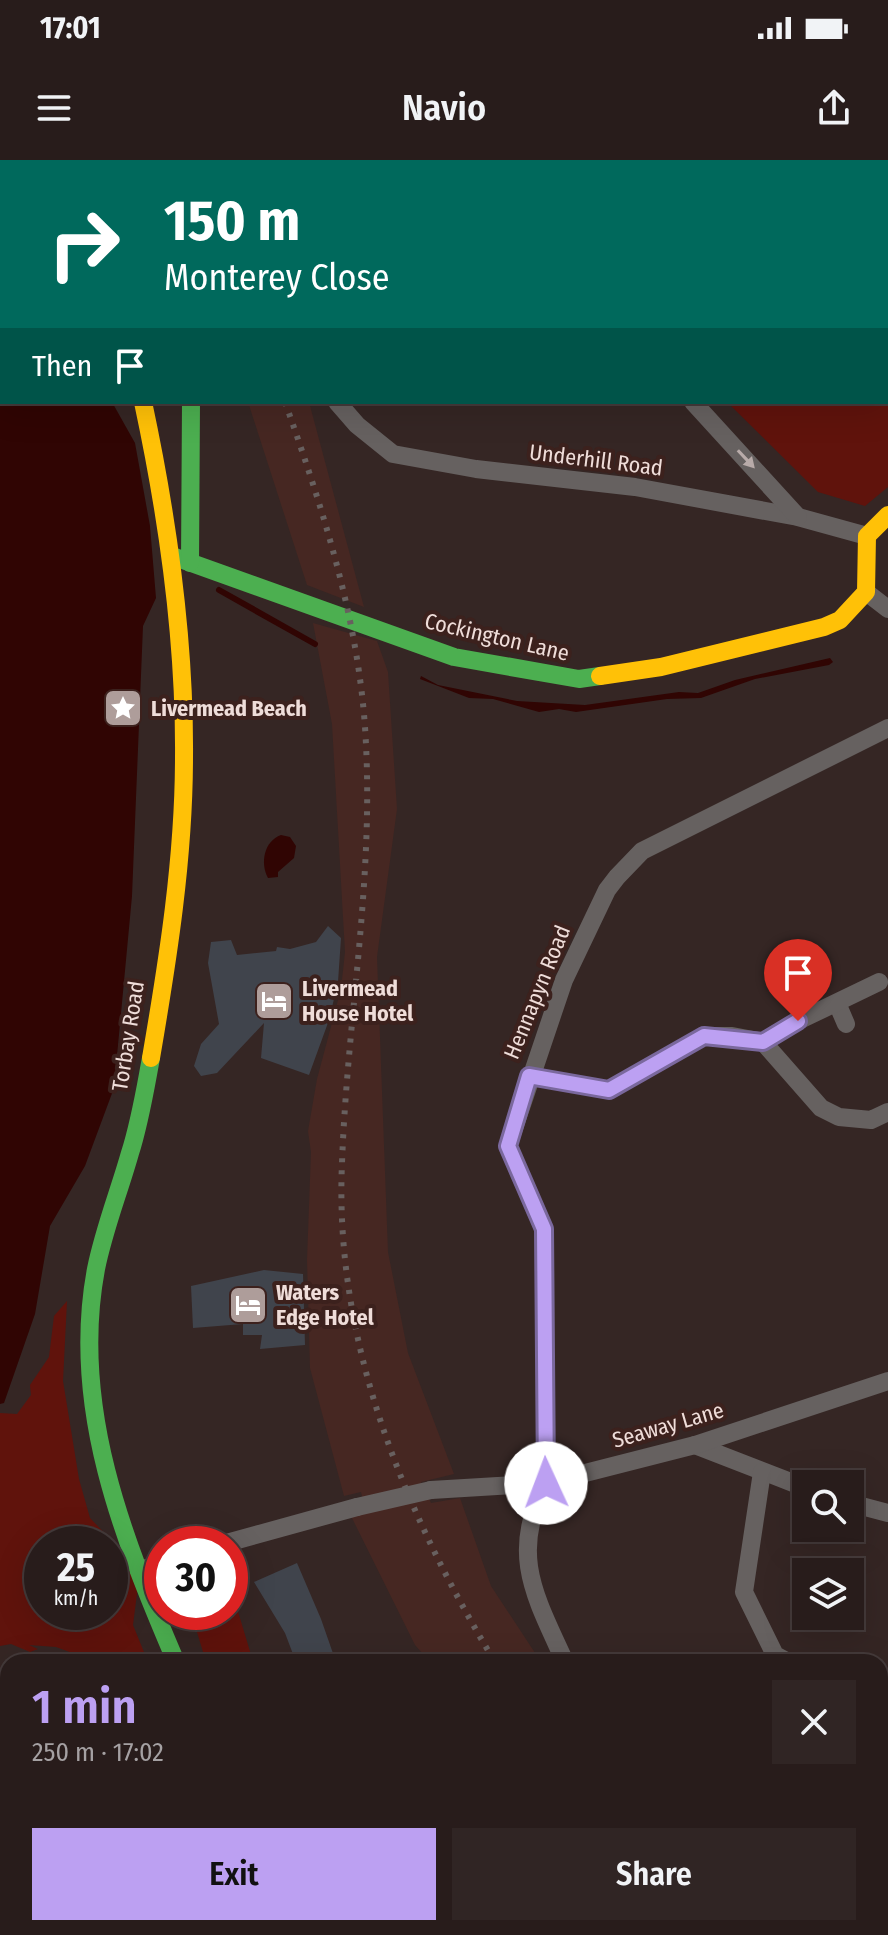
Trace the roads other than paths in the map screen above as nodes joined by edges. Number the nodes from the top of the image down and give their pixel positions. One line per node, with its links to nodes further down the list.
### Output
1 (143, 404): 8 (main road, Torbay Road)
2 (191, 404): 9 (main road)
3 (339, 404): 6 (street, Underhill Road)
4 (695, 404): 6 (street, one-way to 6)
5 (888, 515): 7 (main road)
6 (798, 517): 7 (street, Underhill Road)
7 (867, 536): 10 (main road)
8 (172, 556): 9 (main road, Cockington Lane); 28 (main road, Torbay Road)
9 (190, 563): 10 (main road, Cockington Lane)
10 (866, 592): 11 (street)
11 (888, 609)
12 (888, 728): 17 (street, Hennapyn Road)
13 (879, 982): 14 (street)
14 (837, 1003): 15 (street); 16 (street)
15 (846, 1024)
16 (763, 1042): 17 (street); 18 (street)
17 (529, 1076): 22 (street, Hennapyn Road)
18 (888, 1112)
19 (888, 1381): 20 (street, Seaway Lane)
20 (695, 1445): 21 (street); 22 (street, Seaway Lane)
21 (762, 1472): 23 (street); 31 (street)
22 (546, 1483): 26 (street, Seaway Lane, bridge); 30 (street, Hennapyn Road)
23 (792, 1483)
24 (864, 1507): 25 (street)
25 (888, 1513)
26 (248, 1537)
27 (144, 1569): 28 (street)
28 (140, 1570): 29 (main road, Torbay Road)
29 (173, 1654)
30 (561, 1654)
31 (775, 1654)

